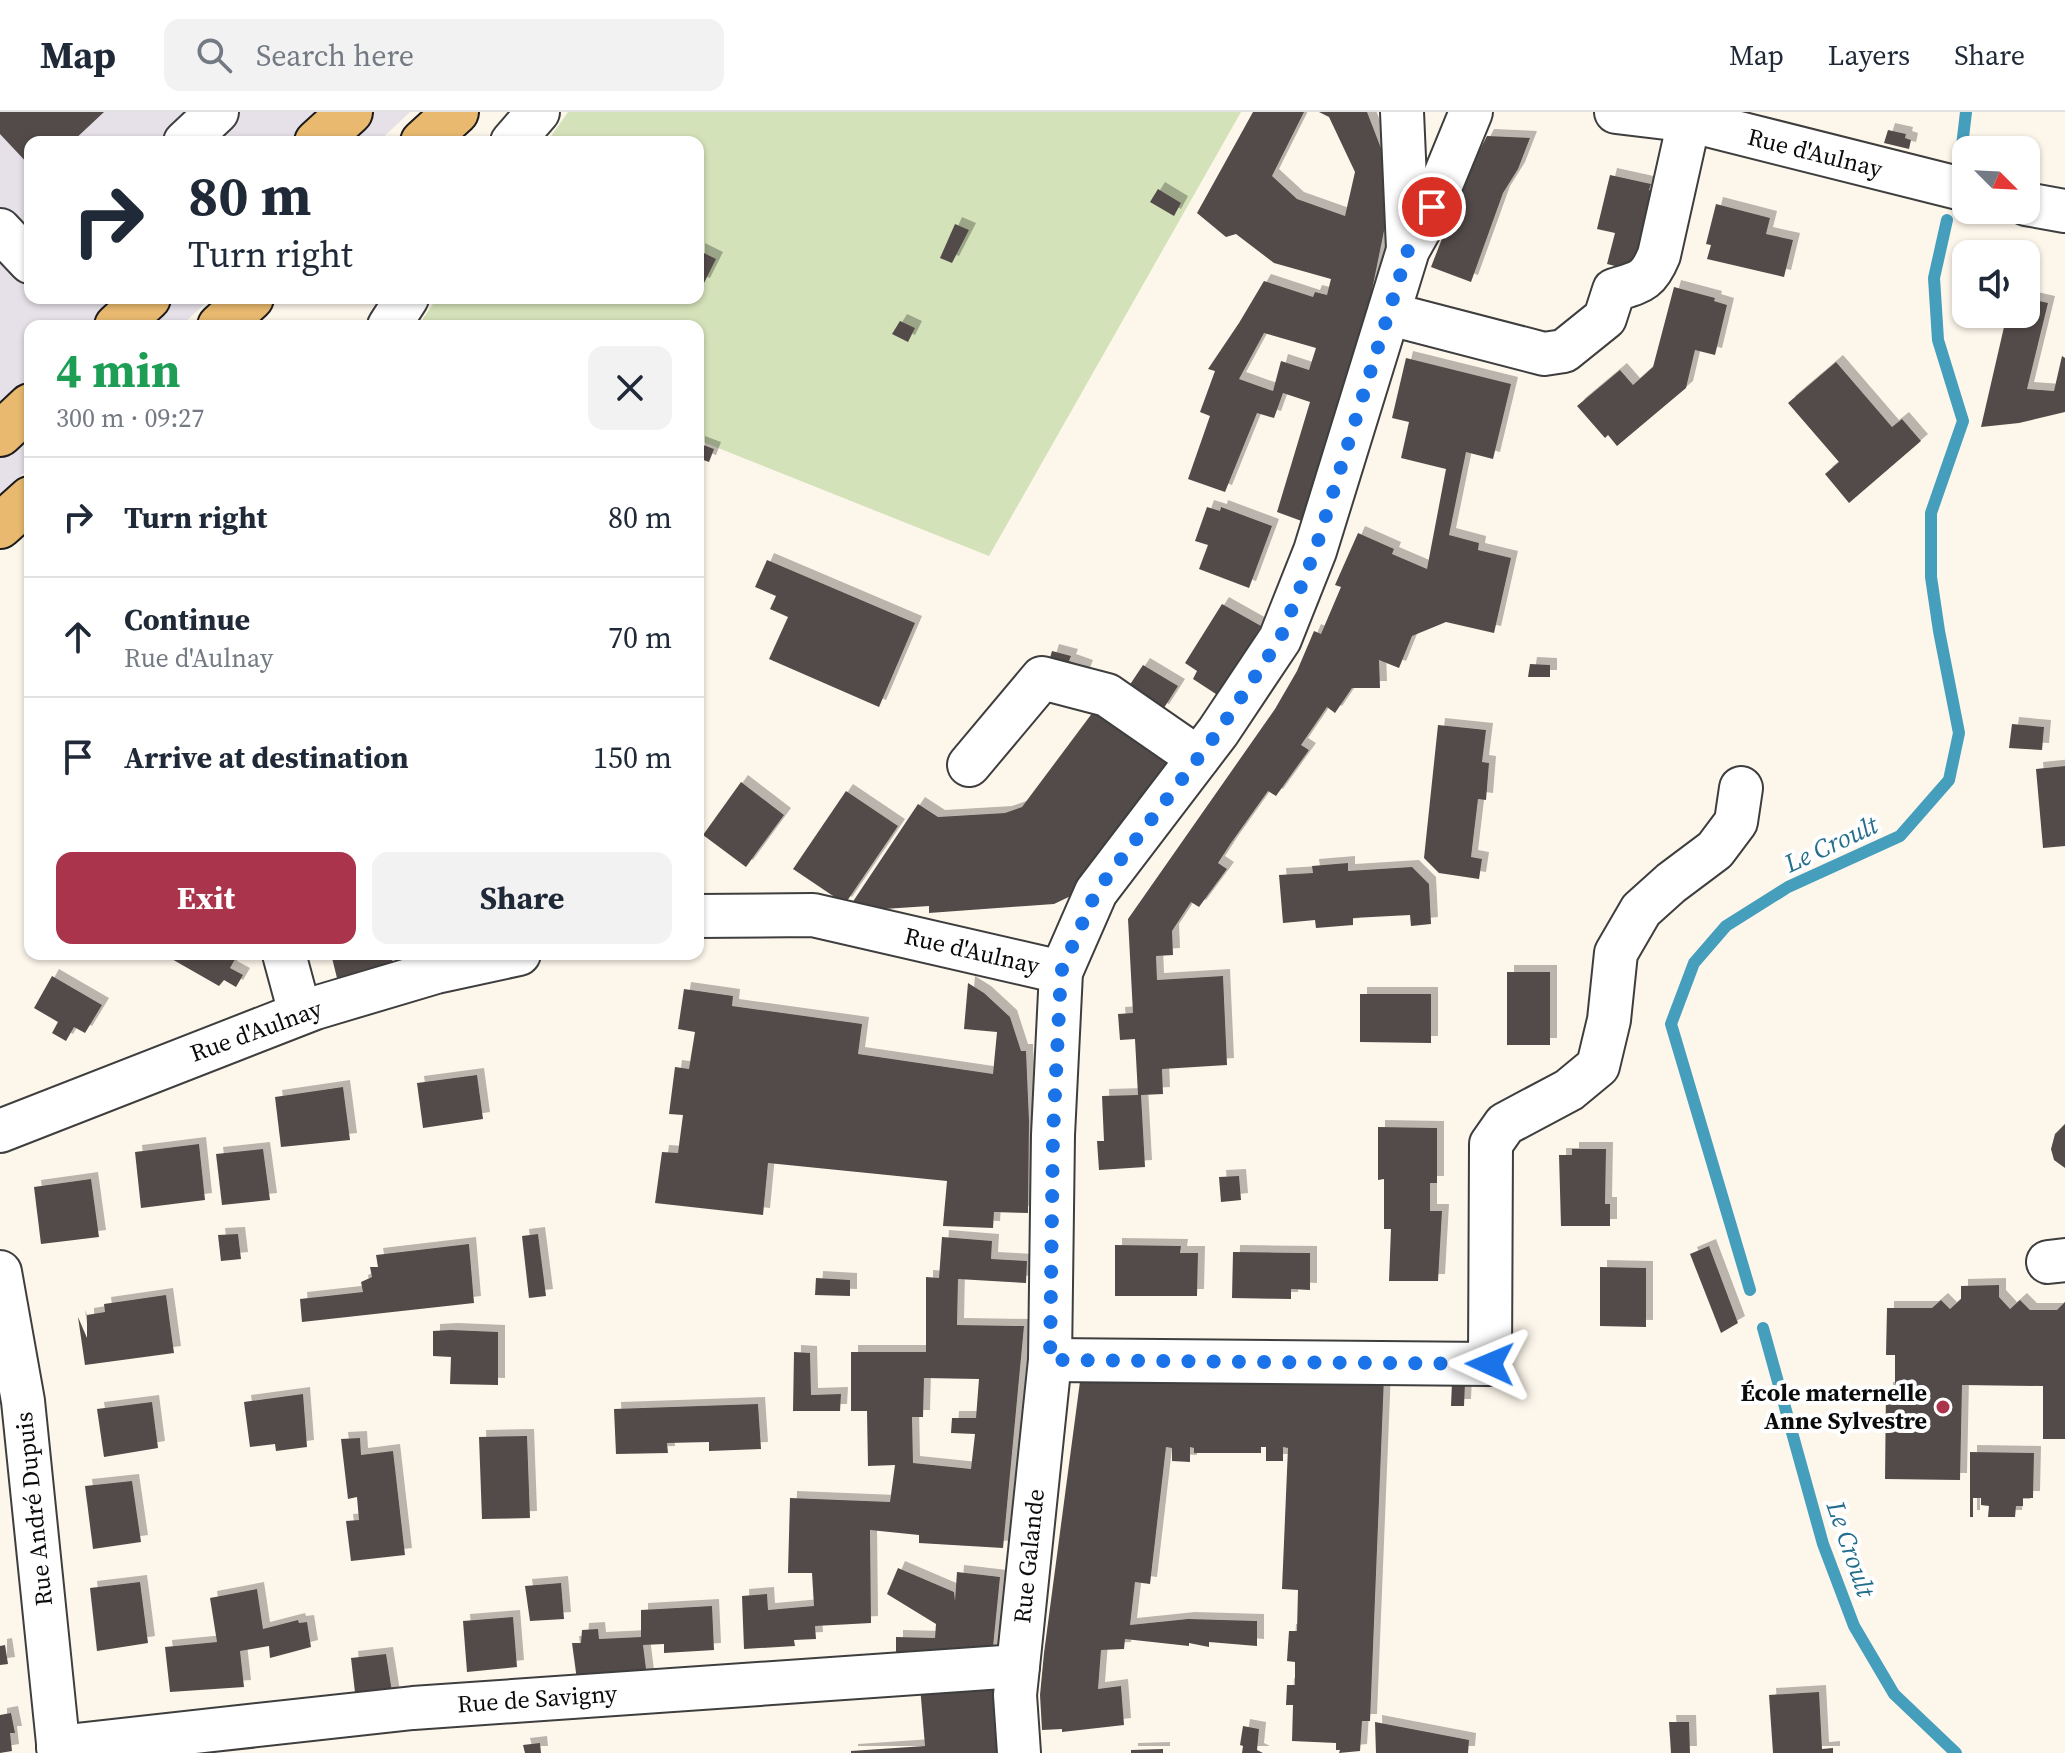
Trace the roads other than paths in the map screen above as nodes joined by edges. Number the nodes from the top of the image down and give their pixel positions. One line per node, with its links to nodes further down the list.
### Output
1 (217, 112): 9 (street)
2 (350, 112): 10 (main road)
3 (456, 112): 11 (main road)
4 (538, 112): 12 (street)
5 (1402, 112): 17 (street, Rue d'Aulnay)
6 (1471, 112): 17 (street, Rue d'Aulnay)
7 (1616, 112): 8 (street, Rue d'Aulnay)
8 (1691, 117): 13 (street, Rue d'Aulnay); 21 (street)
9 (191, 136)
10 (324, 136)
11 (430, 136)
12 (516, 136)
13 (1952, 186)
14 (2040, 207): 15 (street)
15 (2065, 211)
16 (0, 230): 18 (street)
17 (1408, 250): 21 (street, Rue d'Aulnay)
18 (24, 256)
19 (141, 304): 22 (main road)
20 (244, 304): 23 (main road)
21 (1390, 314): 28 (street, Rue d'Aulnay)
22 (124, 320)
23 (227, 320)
24 (24, 412): 25 (main road)
25 (0, 434)
26 (24, 504): 27 (main road)
27 (0, 526)
28 (1198, 758): 29 (street); 34 (street, Rue d'Aulnay)
29 (969, 765)
30 (1741, 788): 38 (street)
31 (704, 916): 34 (street, Rue d'Aulnay)
32 (286, 960): 35 (street)
33 (491, 960): 35 (street, Rue d'Aulnay)
34 (1061, 972): 38 (street, Rue Galande)
35 (300, 1013): 36 (street, Rue d'Aulnay)
36 (0, 1131)
37 (0, 1272): 40 (street, Rue André Dupuis)
38 (1050, 1360): 39 (street, Rue Galande)
39 (1018, 1666): 40 (street, Rue de Savigny); 41 (street, Rue Galande)
40 (58, 1750)
41 (1019, 1753)

